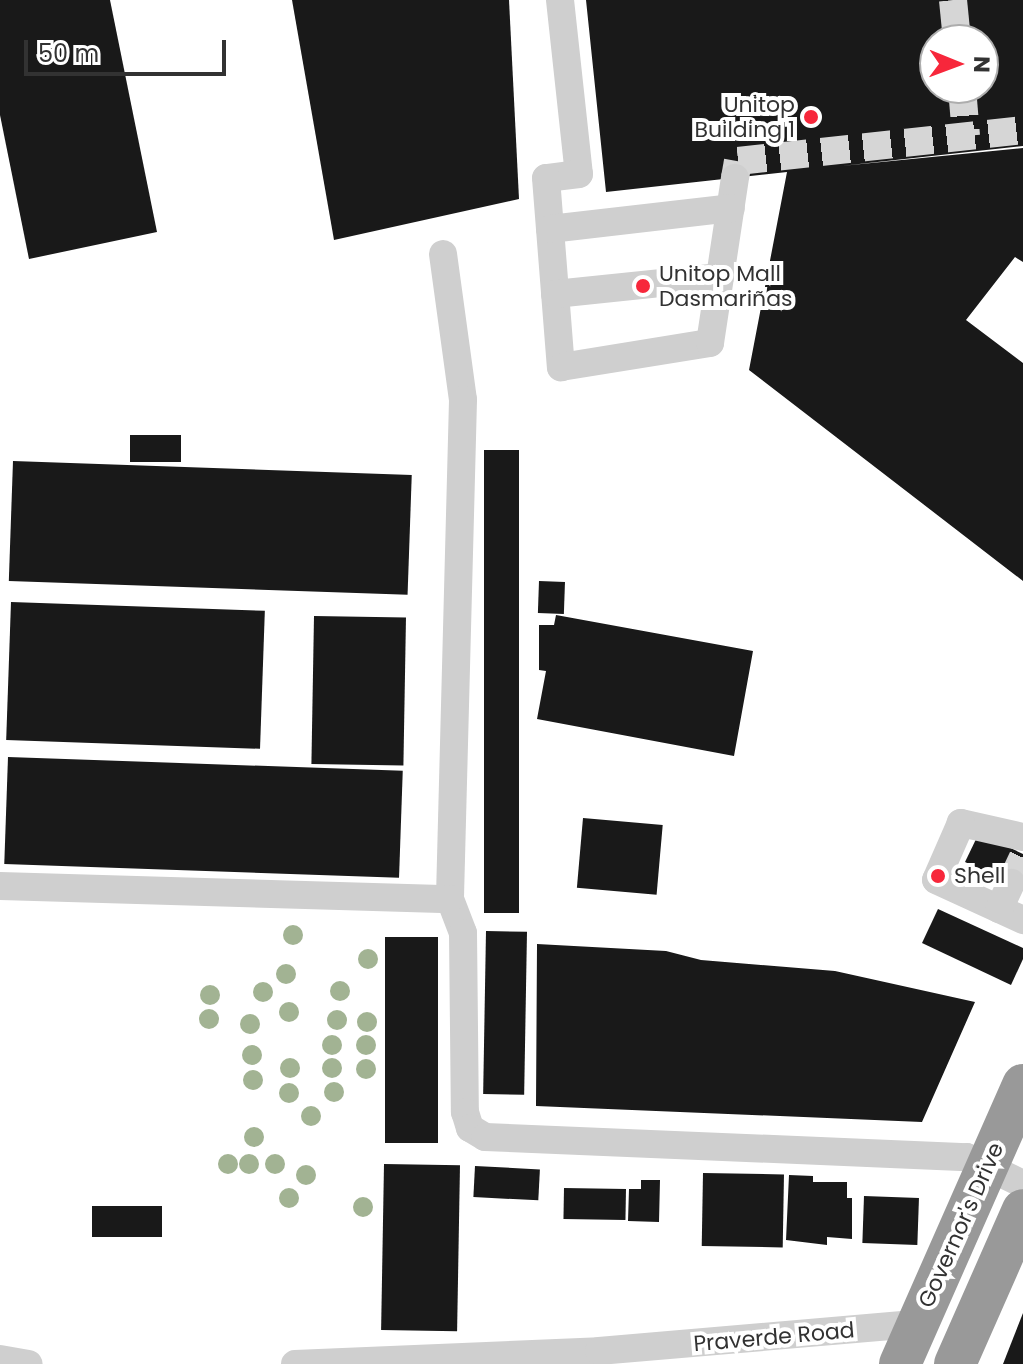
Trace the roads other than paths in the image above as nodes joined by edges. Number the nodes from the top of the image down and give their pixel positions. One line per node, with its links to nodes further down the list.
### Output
1 (560, 0): 4 (street)
2 (735, 178): 3 (street)
3 (731, 208): 4 (street); 6 (street)
4 (550, 229): 7 (street)
5 (443, 254): 11 (street)
6 (720, 277): 7 (street); 7 (street)
7 (555, 294)
8 (1023, 837): 12 (street)
9 (1011, 883): 12 (street)
10 (0, 886): 11 (street)
11 (450, 899): 14 (street)
12 (1011, 915)
13 (1023, 1085): 14 (highway, Governor's Drive)
14 (1005, 1175): 16 (highway, Governor's Drive)
15 (1023, 1210): 21 (highway)
16 (917, 1324): 19 (street, Praverde Road); 20 (highway, Governor's Drive)
17 (0, 1359): 18 (street)
18 (29, 1364)
19 (295, 1364)
20 (900, 1364)
21 (955, 1364)

